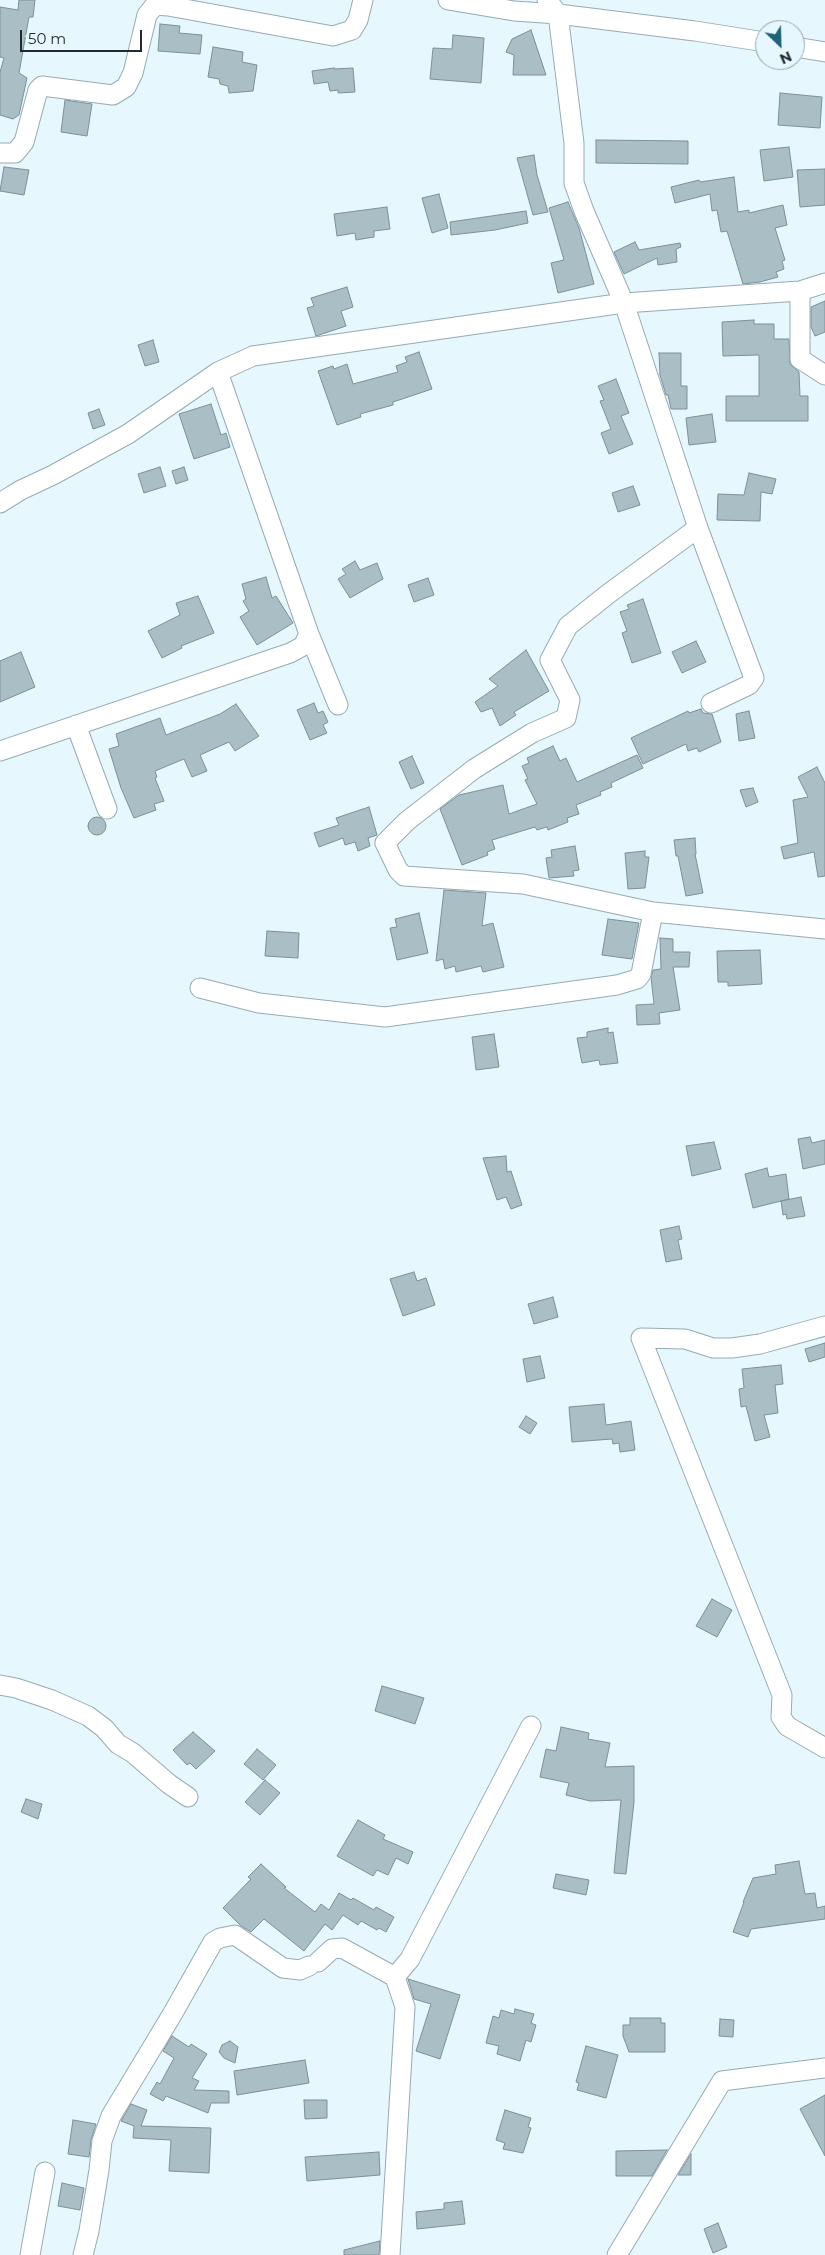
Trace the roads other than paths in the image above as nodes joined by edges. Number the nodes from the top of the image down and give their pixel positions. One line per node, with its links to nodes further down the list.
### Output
1 (362, 0): 3 (street)
2 (448, 0): 4 (street)
3 (148, 3): 8 (street)
4 (553, 7): 5 (street); 11 (street)
5 (755, 40)
6 (805, 49): 7 (street)
7 (825, 52)
8 (0, 154)
9 (825, 283): 10 (street)
10 (800, 291): 11 (street); 13 (street)
11 (624, 303): 12 (street); 15 (street)
12 (218, 372): 14 (street); 16 (street)
13 (825, 374)
14 (0, 503)
15 (698, 528): 17 (street); 22 (street)
16 (310, 634): 18 (street); 19 (street)
17 (711, 703)
18 (338, 705)
19 (76, 725): 20 (street); 21 (street)
20 (0, 751)
21 (107, 810)
22 (653, 912): 23 (street); 24 (street)
23 (825, 929)
24 (200, 988)
25 (825, 1326): 28 (street)
26 (0, 1685): 29 (street)
27 (531, 1726): 30 (street)
28 (825, 1748)
29 (188, 1797)
30 (396, 1977): 34 (street); 35 (street)
31 (825, 2068): 36 (street)
32 (45, 2172): 33 (street)
33 (30, 2255)
34 (83, 2255)
35 (390, 2255)
36 (617, 2255)

